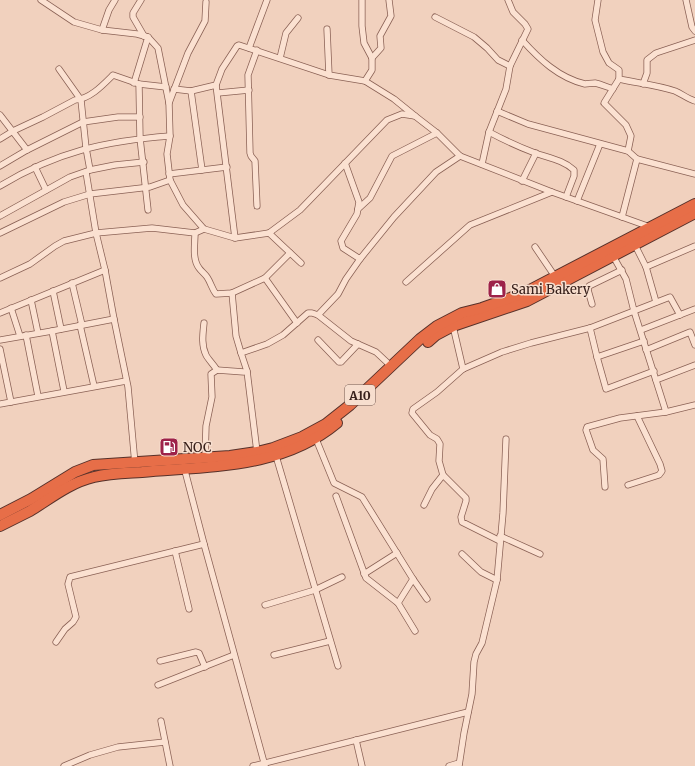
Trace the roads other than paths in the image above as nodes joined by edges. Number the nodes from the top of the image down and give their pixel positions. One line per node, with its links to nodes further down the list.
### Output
1 (41, 0): 14 (street)
2 (115, 0): 14 (street)
3 (141, 0): 16 (street)
4 (267, 0): 19 (street)
5 (362, 0): 22 (street)
6 (389, 0): 22 (street)
7 (508, 0): 17 (street)
8 (598, 0): 26 (street)
9 (686, 0): 15 (street)
10 (206, 2): 32 (street)
11 (434, 17): 23 (street)
12 (298, 18): 21 (street)
13 (327, 29): 25 (street)
14 (102, 30): 16 (street)
15 (695, 31)
16 (146, 37): 28 (street); 31 (street)
17 (522, 40): 23 (street); 33 (street)
18 (695, 40): 30 (street)
19 (249, 48): 20 (street); 29 (street)
20 (257, 50): 21 (street); 34 (street)
21 (280, 58): 25 (street)
22 (372, 58): 27 (street)
23 (510, 66): 40 (street)
24 (59, 68): 37 (street)
25 (329, 75): 27 (street)
26 (619, 79): 30 (street); 33 (street)
27 (364, 82): 42 (street)
28 (136, 83): 31 (street); 37 (street); 43 (street)
29 (216, 84): 35 (street); 36 (street)
30 (643, 84): 38 (street)
31 (166, 87): 39 (street)
32 (174, 89): 35 (street); 39 (street)
33 (613, 89): 54 (street)
34 (249, 90): 36 (street); 78 (street)
35 (191, 91): 64 (street)
36 (218, 93): 62 (street)
37 (80, 100): 44 (street); 45 (street)
38 (695, 101)
39 (168, 103): 48 (street)
40 (497, 111): 46 (street); 51 (street)
41 (0, 115): 45 (street)
42 (415, 116): 47 (street); 59 (street)
43 (140, 117): 44 (street); 49 (street)
44 (83, 122): 52 (street); 53 (street)
45 (13, 131): 50 (street); 53 (street)
46 (489, 132): 55 (street); 60 (street)
47 (437, 133): 56 (street); 79 (street)
48 (170, 136): 49 (street); 66 (street)
49 (140, 138): 52 (street); 58 (street)
50 (0, 139)
51 (600, 144): 54 (street); 76 (street)
52 (86, 148): 63 (street); 65 (street)
53 (27, 150): 61 (street)
54 (628, 151): 57 (street)
55 (536, 153): 69 (street); 75 (street)
56 (460, 156): 60 (street); 96 (street)
57 (637, 159): 67 (street); 83 (street)
58 (144, 162): 65 (street); 71 (street)
59 (345, 163): 79 (street); 89 (street)
60 (482, 164): 69 (street)
61 (0, 166)
62 (227, 167): 64 (street); 90 (street)
63 (35, 168): 70 (street); 72 (street)
64 (202, 170): 66 (street)
65 (88, 171): 72 (street); 74 (street)
66 (169, 174): 68 (street)
67 (695, 174)
68 (170, 180): 71 (street); 85 (street)
69 (522, 181): 73 (street)
70 (0, 186)
71 (146, 187): 74 (street); 80 (street)
72 (46, 190): 82 (street)
73 (552, 192): 75 (street); 104 (street)
74 (90, 194): 86 (street); 87 (street)
75 (566, 197): 76 (street)
76 (577, 201): 83 (street)
77 (695, 204): 84 (highway, A10)
78 (257, 206)
79 (358, 209): 96 (street)
80 (148, 210)
81 (695, 213): 91 (highway, A10)
82 (0, 216)
83 (622, 217): 84 (street)
84 (651, 227): 91 (highway, A10)
85 (204, 229): 88 (street); 90 (street)
86 (0, 233)
87 (96, 233): 88 (street); 99 (street); 101 (street)
88 (195, 233): 107 (street)
89 (269, 233): 90 (street); 94 (street)
90 (235, 238)
91 (633, 240): 95 (highway, A10); 98 (street); 103 (highway, A10)
92 (695, 246): 98 (street)
93 (535, 248): 103 (street)
94 (290, 253): 97 (street); 102 (street)
95 (613, 256): 100 (street); 121 (highway, A10)
96 (360, 259): 115 (street)
97 (301, 263)
98 (646, 267): 109 (street)
99 (105, 270): 105 (street); 117 (street)
100 (622, 270): 110 (street); 113 (street)
101 (0, 278)
102 (264, 278): 107 (street); 119 (street)
103 (556, 278): 139 (highway, A10)
104 (406, 282)
105 (72, 283): 106 (street); 120 (street)
106 (53, 291): 108 (street); 123 (street)
107 (232, 293): 135 (street)
108 (31, 300): 111 (street); 126 (street)
109 (656, 302): 113 (street); 116 (street)
110 (592, 304)
111 (11, 308): 114 (street); 127 (street)
112 (695, 309): 116 (street)
113 (634, 311): 122 (street); 124 (street)
114 (0, 313)
115 (318, 315): 119 (street); 131 (street)
116 (680, 315): 124 (street)
117 (114, 318): 120 (street); 145 (street)
118 (204, 323): 141 (street)
119 (297, 323): 135 (street)
120 (81, 325): 123 (street); 146 (street)
121 (454, 326): 140 (street); 152 (highway, A10)
122 (590, 328): 136 (street); 140 (street)
123 (61, 330): 125 (street)
124 (641, 330): 130 (street)
125 (52, 331): 126 (street); 147 (street)
126 (38, 333): 127 (street)
127 (23, 335): 128 (street); 148 (street)
128 (0, 340)
129 (318, 340): 131 (street)
130 (644, 341): 134 (street); 136 (street)
131 (358, 344): 139 (street)
132 (695, 346): 134 (street)
133 (0, 349): 137 (street)
134 (646, 350): 143 (street)
135 (241, 353): 142 (street)
136 (597, 358): 143 (street)
137 (2, 365): 149 (street)
138 (695, 365): 144 (street)
139 (391, 366): 152 (highway, A10)
140 (463, 369): 162 (street)
141 (217, 370): 142 (street); 159 (street)
142 (247, 371): 157 (street)
143 (654, 371): 144 (street)
144 (656, 380): 153 (street)
145 (126, 381): 146 (street); 160 (street)
146 (94, 386): 147 (street)
147 (64, 391): 148 (street)
148 (38, 396): 149 (street)
149 (11, 402): 150 (street)
150 (0, 404)
151 (695, 405): 153 (street)
152 (352, 407): 155 (highway, A10); 157 (highway, A10)
153 (666, 412): 154 (street)
154 (637, 416): 163 (street); 164 (street)
155 (316, 439): 158 (highway, A10); 172 (street)
156 (506, 439): 169 (street)
157 (257, 452): 159 (highway, A10)
158 (276, 456): 161 (highway, A10); 179 (street)
159 (204, 459): 161 (highway, A10)
160 (135, 464): 161 (highway, A10); 167 (highway, A10)
161 (184, 464): 168 (highway, A10); 170 (street)
162 (443, 474): 166 (street); 169 (street)
163 (628, 485)
164 (604, 487)
165 (336, 496): 175 (street)
166 (424, 505)
167 (0, 515)
168 (0, 526)
169 (500, 538): 174 (street); 178 (street)
170 (204, 544): 171 (street); 187 (street)
171 (175, 551): 183 (street); 186 (street)
172 (397, 553): 175 (street); 177 (street)
173 (462, 554): 178 (street)
174 (540, 554)
175 (364, 574): 181 (street)
176 (342, 577): 179 (street)
177 (413, 579): 180 (street); 181 (street)
178 (497, 580): 193 (street)
179 (315, 590): 182 (street); 185 (street)
180 (427, 599)
181 (398, 603): 184 (street)
182 (265, 606)
183 (189, 609)
184 (416, 631)
185 (330, 641): 188 (street); 190 (street)
186 (56, 642)
187 (234, 655): 191 (street); 197 (street)
188 (274, 656)
189 (160, 662): 191 (street)
190 (338, 666)
191 (205, 667): 192 (street)
192 (158, 685)
193 (468, 712): 195 (street); 198 (street)
194 (161, 721): 196 (street)
195 (356, 740): 197 (street); 202 (street)
196 (165, 742): 199 (street); 200 (street)
197 (264, 765): 201 (street)
198 (459, 765): 203 (street)
199 (64, 766)
200 (170, 766)
201 (253, 766)
202 (362, 766)
203 (449, 766)

